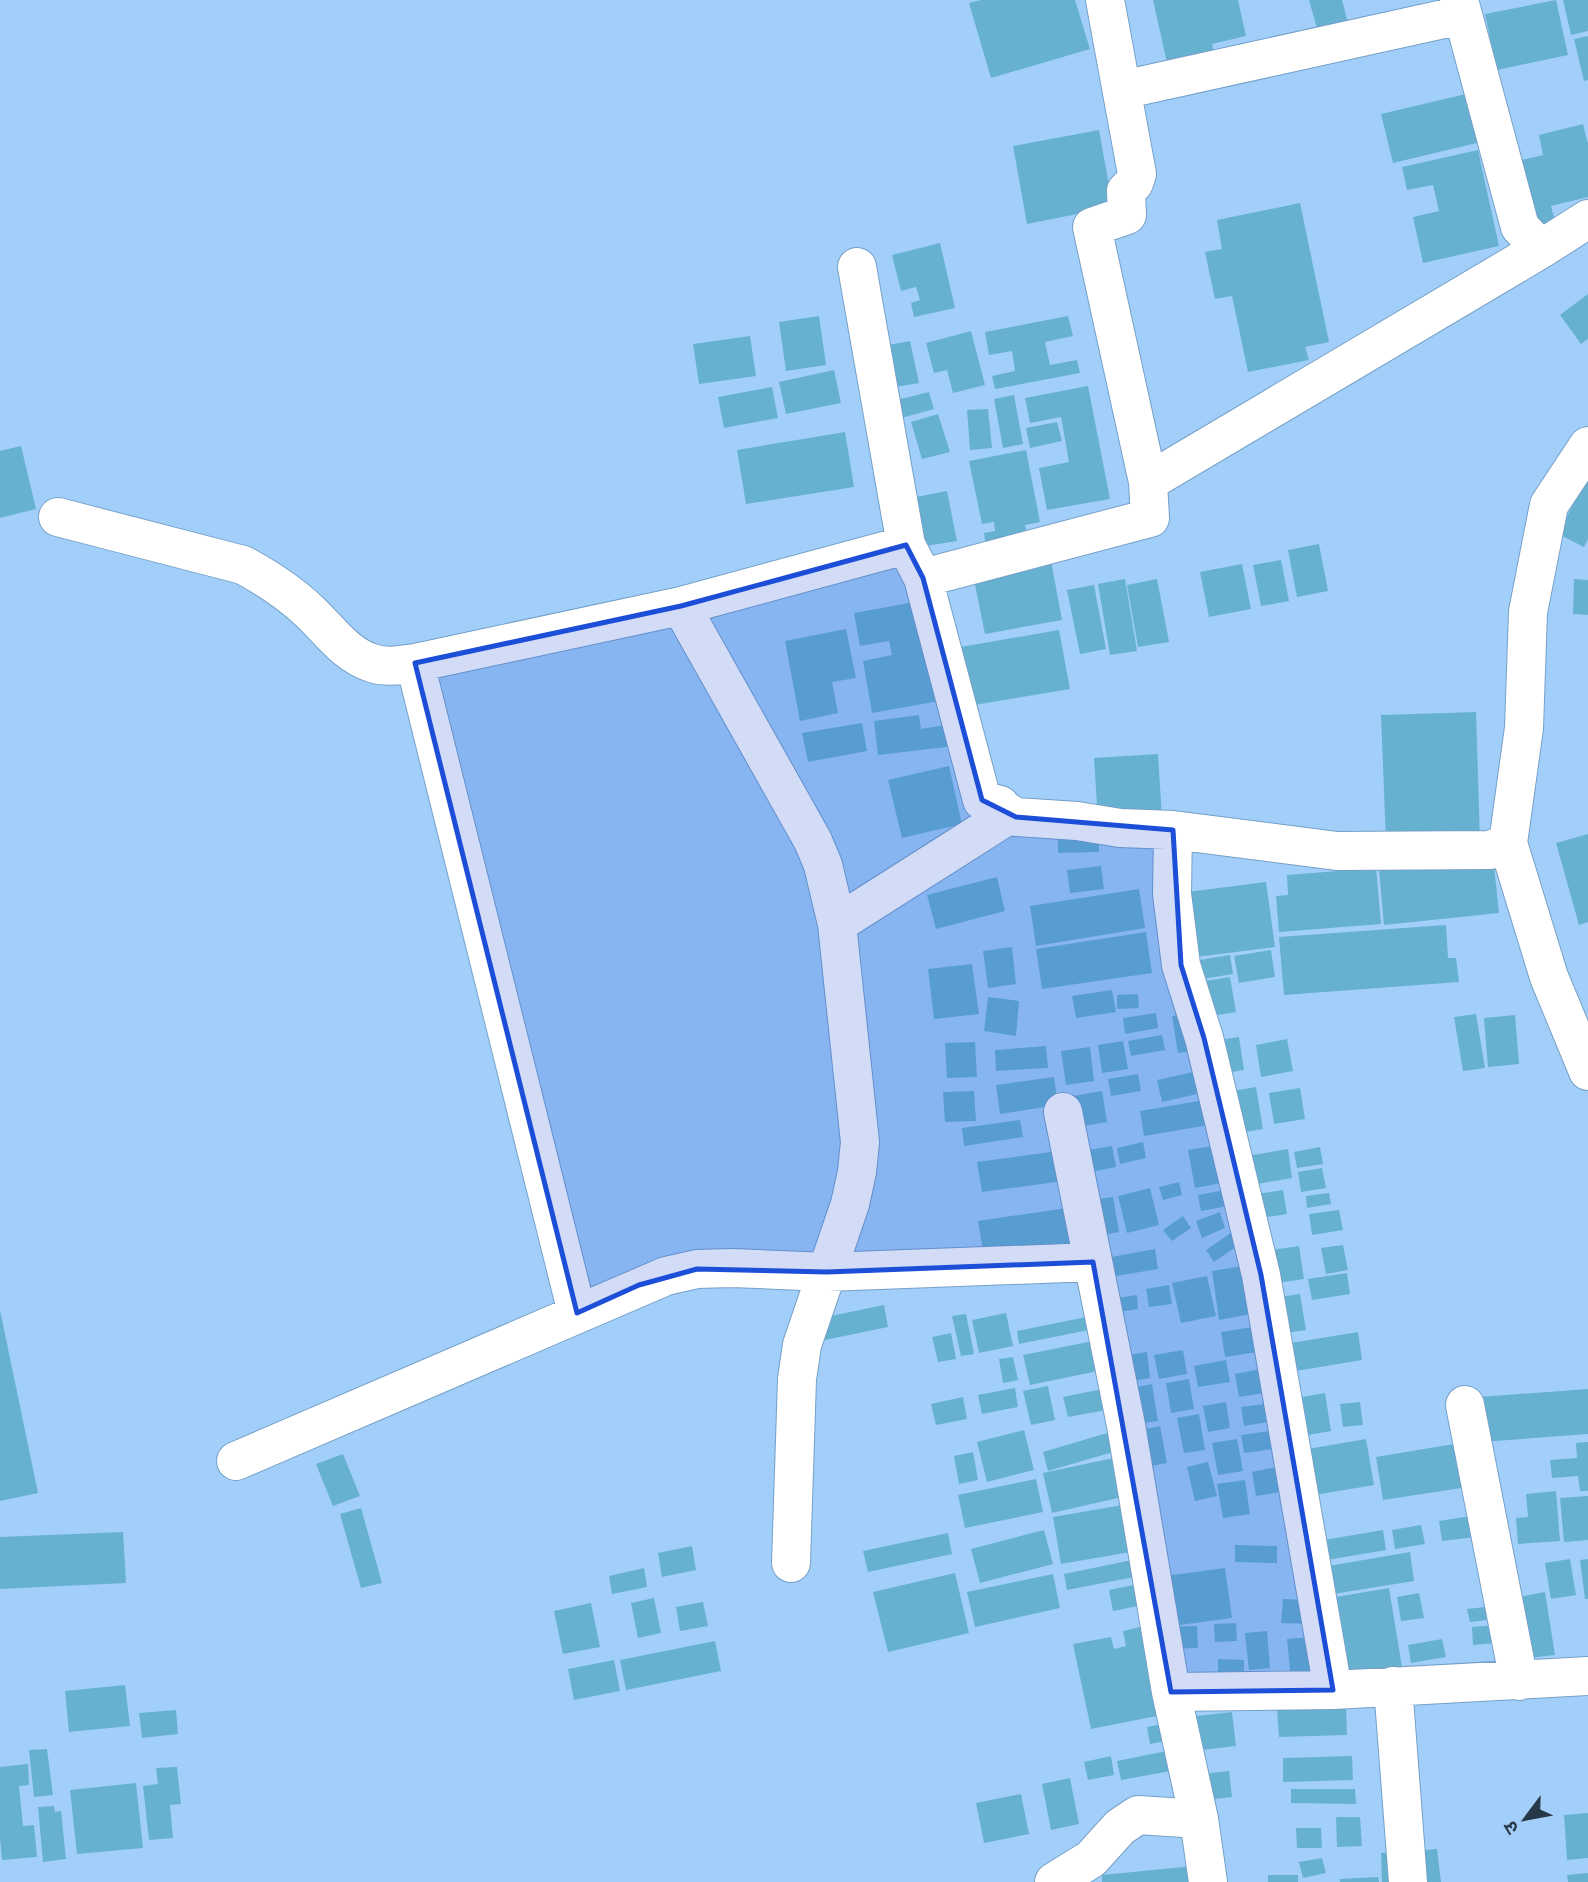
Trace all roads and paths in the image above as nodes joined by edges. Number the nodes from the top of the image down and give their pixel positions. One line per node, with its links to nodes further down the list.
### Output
1 (1105, 0): 3 (street)
2 (1461, 7): 3 (street); 5 (street)
3 (1122, 90): 8 (street)
4 (1588, 219): 5 (street)
5 (1541, 249): 8 (street)
6 (857, 267): 10 (street)
7 (1588, 446): 16 (street)
8 (1148, 482): 11 (street)
9 (58, 517): 13 (street)
10 (906, 545): 11 (street); 12 (street)
11 (923, 578): 14 (street)
12 (681, 606): 13 (street); 17 (street)
13 (415, 663): 22 (street)
14 (1010, 814): 15 (street); 17 (street)
15 (1173, 830): 16 (street); 29 (street)
16 (1508, 844): 18 (street)
17 (837, 924): 21 (street)
18 (1588, 1071)
19 (1063, 1112): 20 (street)
20 (1093, 1262): 21 (street); 30 (street)
21 (827, 1272): 22 (street); 25 (street)
22 (577, 1313): 24 (street)
23 (1465, 1405): 27 (street)
24 (236, 1461)
25 (791, 1563)
26 (1588, 1676): 27 (street)
27 (1519, 1681): 28 (street)
28 (1393, 1686): 29 (street); 34 (street)
29 (1333, 1689): 30 (street)
30 (1171, 1692): 31 (street)
31 (1199, 1819): 32 (street); 33 (street)
32 (1054, 1882)
33 (1208, 1882)
34 (1408, 1882)

